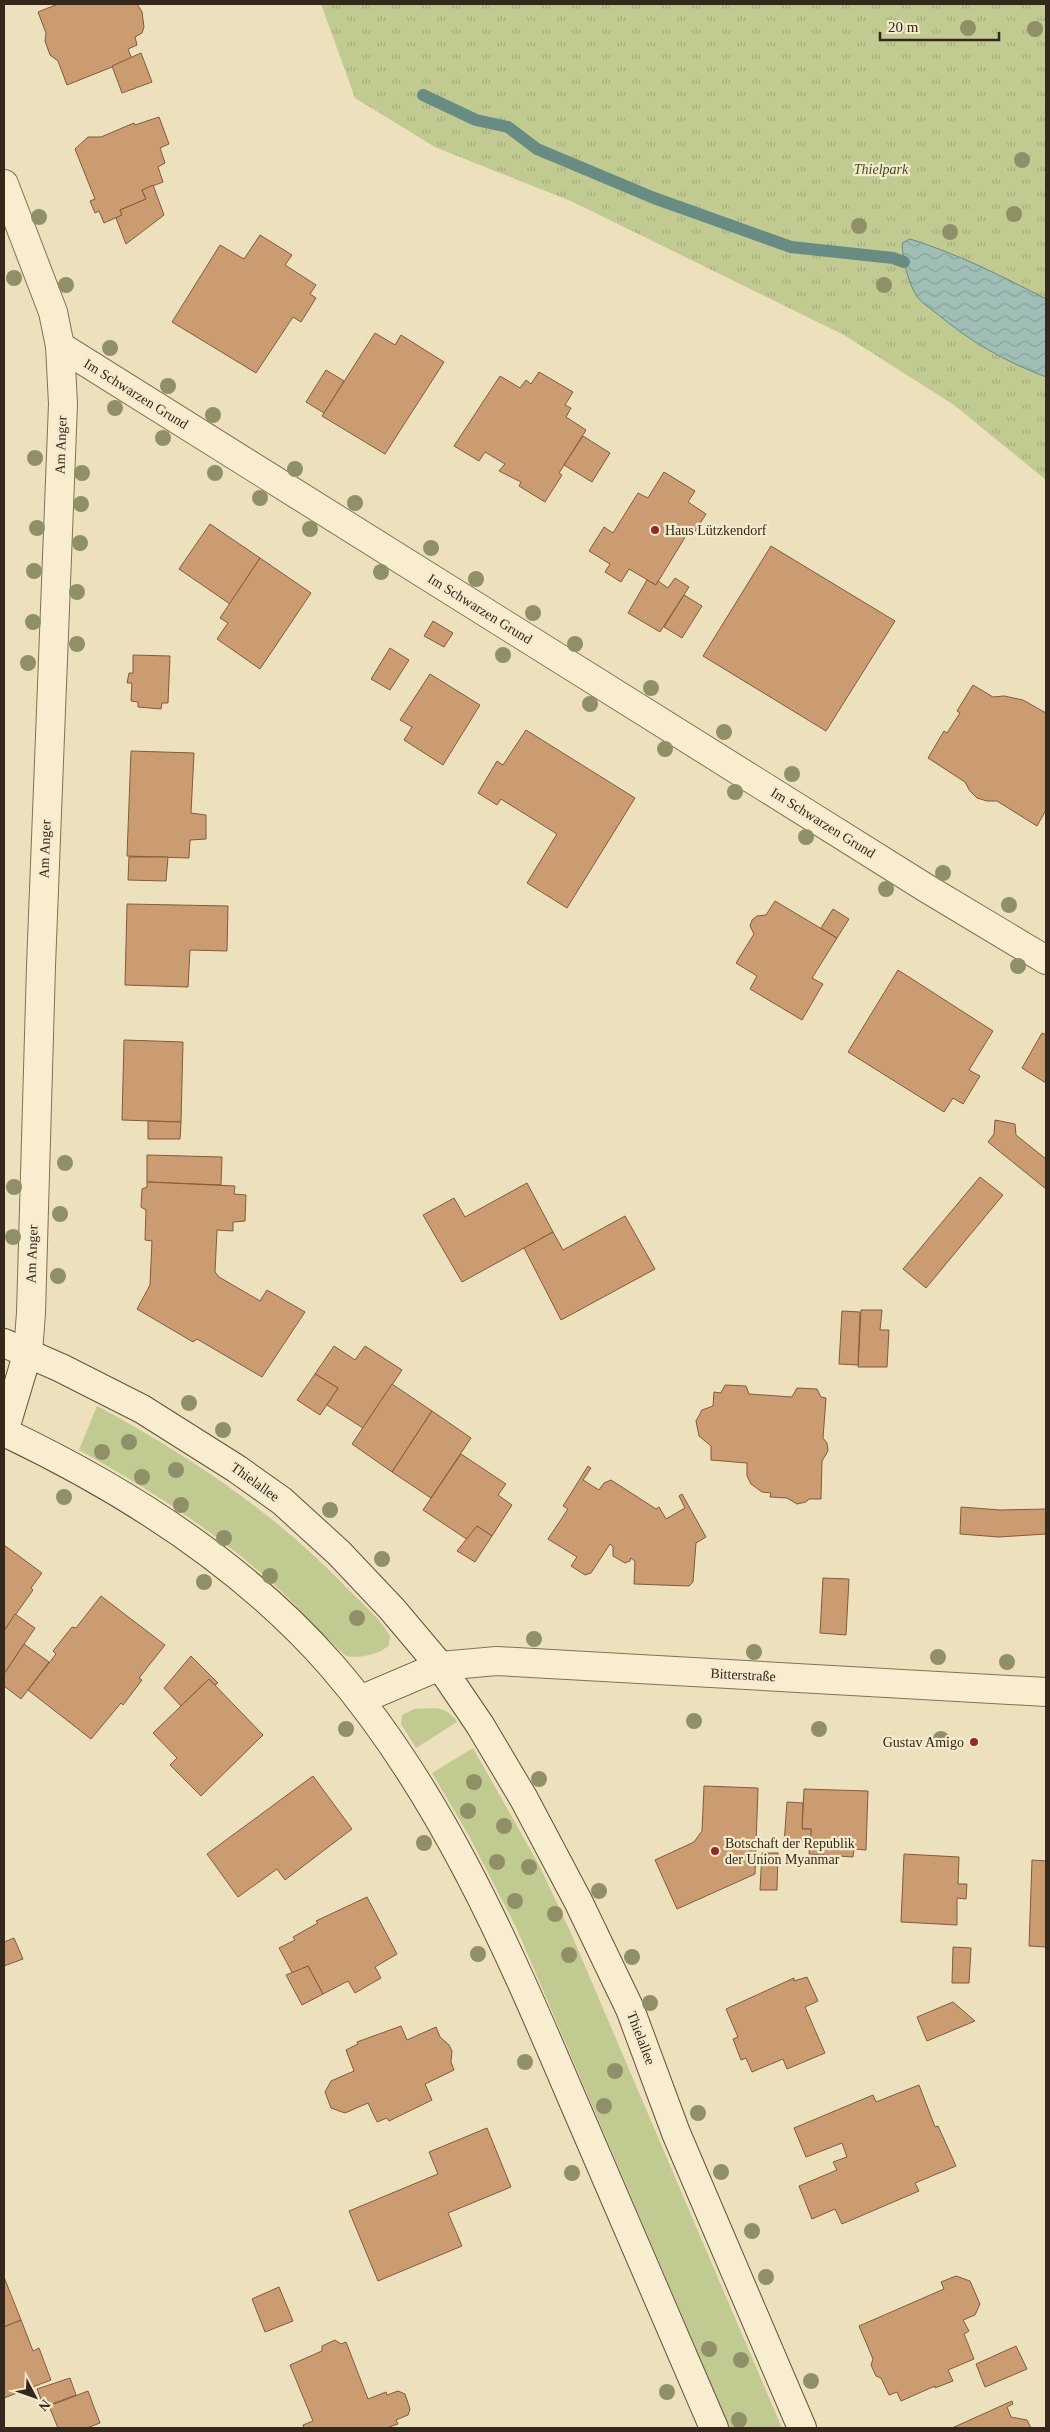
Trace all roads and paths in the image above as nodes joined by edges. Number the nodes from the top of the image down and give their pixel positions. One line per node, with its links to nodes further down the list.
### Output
1 (4, 184): 2 (street)
2 (60, 346): 3 (street, Im Schwarzen Grund); 4 (street, Am Anger)
3 (1046, 960)
4 (16, 1348): 5 (street); 6 (street, Thielallee)
5 (4, 1432): 8 (street)
6 (440, 1666): 7 (street, Bitterstraße); 8 (street); 10 (street, Thielallee)
7 (1046, 1692)
8 (360, 1700): 9 (street)
9 (714, 2428)
10 (802, 2428)

